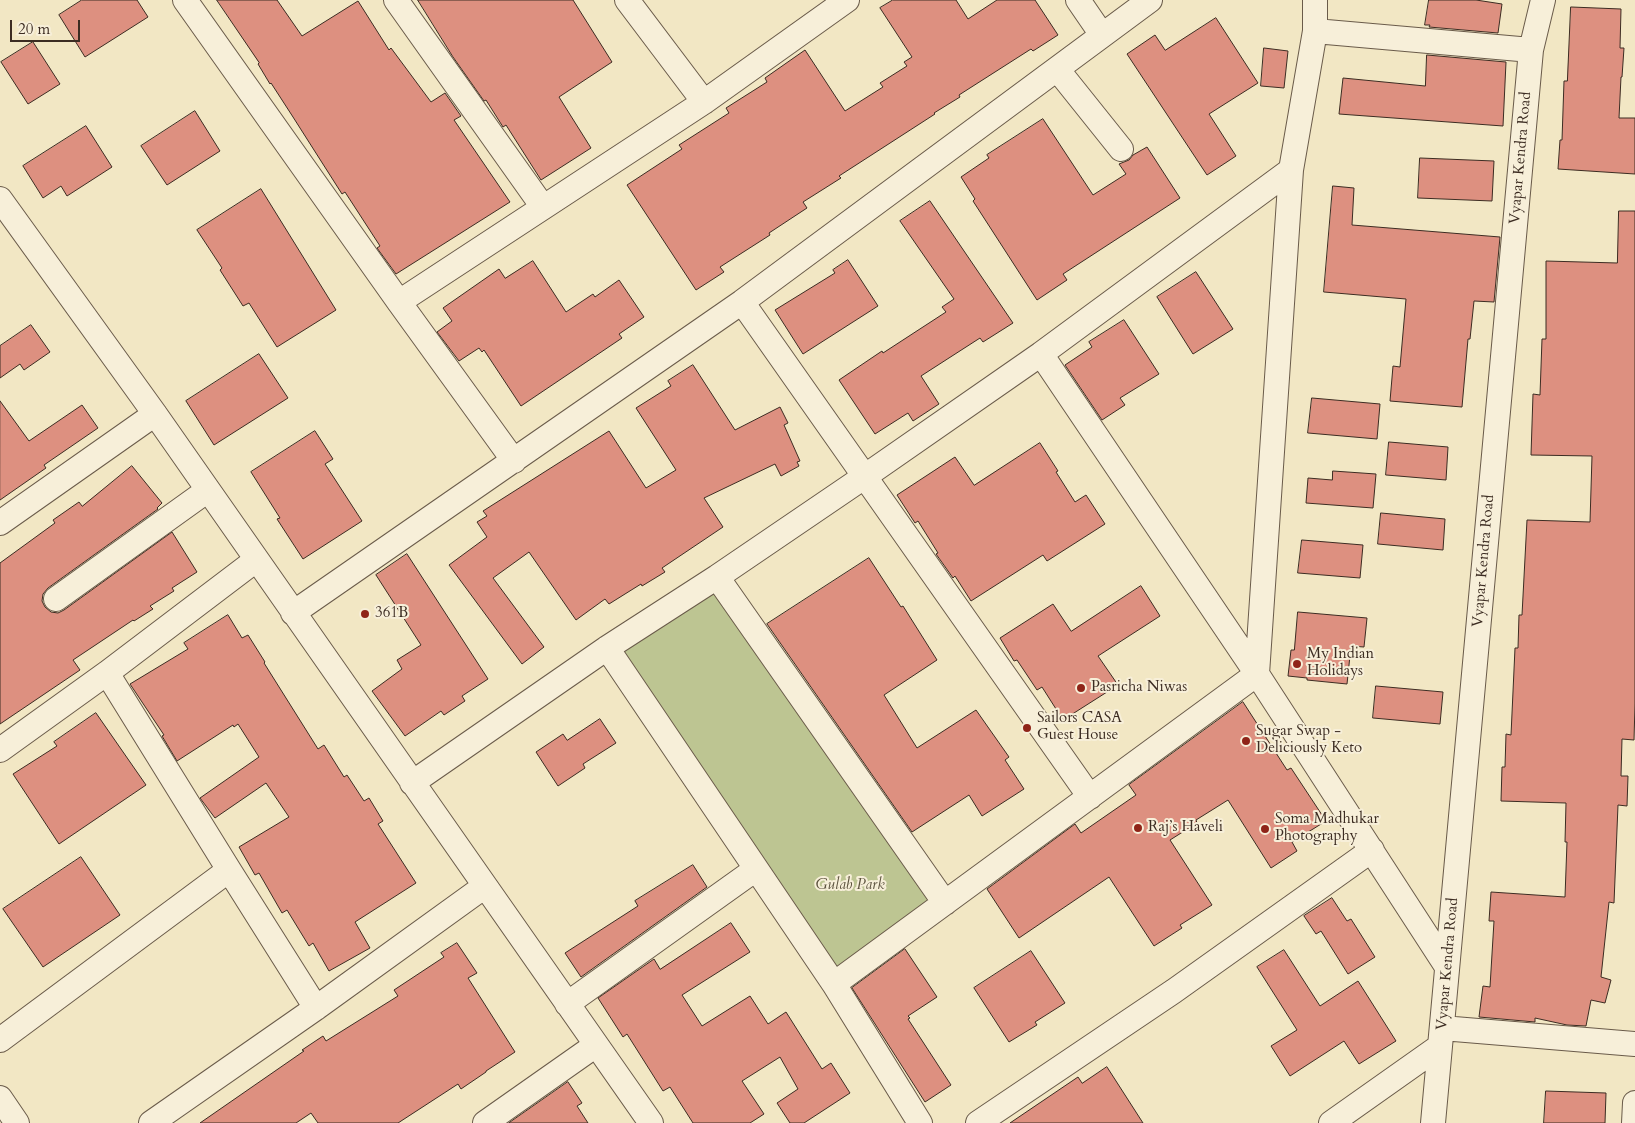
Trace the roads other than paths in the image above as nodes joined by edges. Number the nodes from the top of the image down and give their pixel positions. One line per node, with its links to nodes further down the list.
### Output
1 (185, 0): 18 (street)
2 (396, 0): 17 (street)
3 (627, 0): 13 (street)
4 (847, 0): 13 (street)
5 (1078, 0): 10 (street)
6 (1150, 0): 10 (street)
7 (1316, 0): 9 (street)
8 (1543, 0): 11 (street, Vyapar Kendra Road)
9 (1315, 31): 11 (street); 15 (street)
10 (1102, 35): 12 (street)
11 (1531, 50): 41 (street, Vyapar Kendra Road)
12 (1057, 69): 14 (street); 19 (street)
13 (704, 102): 17 (street)
14 (1121, 149)
15 (1291, 170): 20 (street); 32 (street)
16 (0, 199): 21 (street)
17 (543, 207): 18 (street)
18 (398, 302): 22 (street)
19 (742, 302): 22 (street); 23 (street)
20 (1041, 354): 23 (street); 32 (street)
21 (155, 414): 24 (street); 25 (street)
22 (514, 461): 29 (street)
23 (864, 477): 27 (street); 35 (street)
24 (208, 490): 26 (street); 28 (street)
25 (0, 523)
26 (256, 560): 29 (street); 31 (street)
27 (717, 577): 30 (street); 40 (street)
28 (56, 599)
29 (293, 613): 34 (street)
30 (607, 648): 34 (street); 37 (street)
31 (107, 673): 33 (street); 38 (street)
32 (1257, 674): 35 (street); 36 (street)
33 (0, 750)
34 (412, 783): 39 (street)
35 (1090, 797): 40 (street)
36 (1372, 850): 41 (street); 56 (street)
37 (756, 869): 42 (street); 43 (street)
38 (229, 870): 44 (street); 46 (street)
39 (485, 886): 43 (street); 44 (street)
40 (945, 903): 42 (street)
41 (1447, 967): 45 (street, Vyapar Kendra Road)
42 (834, 984): 55 (street)
43 (567, 1004): 48 (street)
44 (316, 1008): 52 (street)
45 (1441, 1037): 47 (street); 57 (street); 58 (street, Vyapar Kendra Road)
46 (0, 1040)
47 (1635, 1044)
48 (596, 1045): 53 (street); 54 (street)
49 (0, 1098): 51 (street)
50 (1635, 1103): 59 (street)
51 (17, 1123)
52 (151, 1123)
53 (485, 1123)
54 (651, 1123)
55 (920, 1123)
56 (978, 1123)
57 (1332, 1123)
58 (1433, 1123)
59 (1634, 1123)

